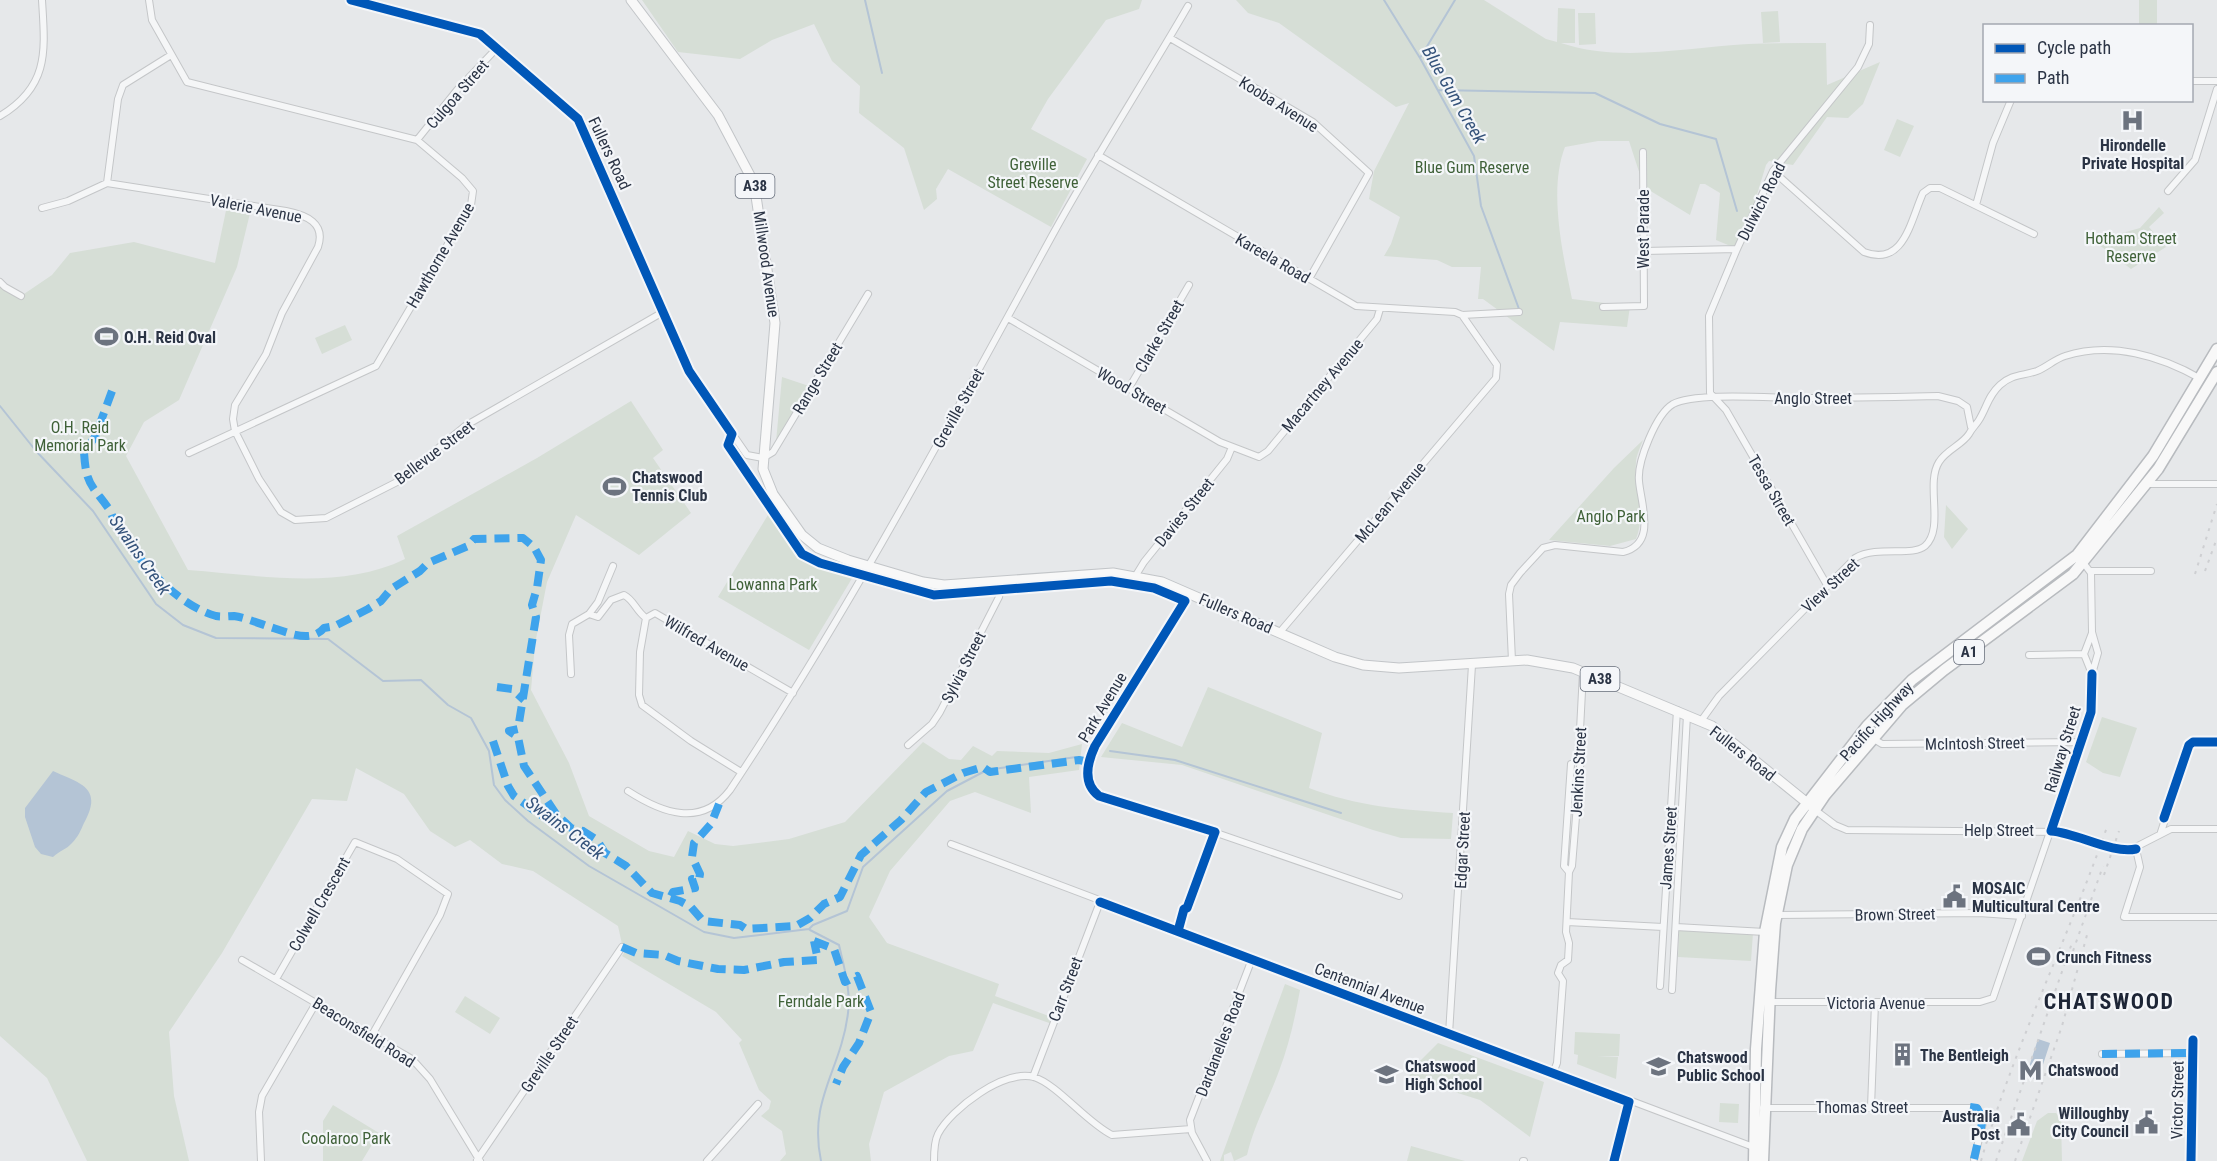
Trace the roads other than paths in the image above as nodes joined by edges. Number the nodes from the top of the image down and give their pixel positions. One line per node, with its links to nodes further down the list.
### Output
1 (42, 0): 14 (street)
2 (149, 0): 9 (street, Hawthorne Avenue)
3 (351, 0): 8 (street, Fullers Road)
4 (631, 0): 47 (main road, Millwood Avenue / A38)
5 (1188, 6): 7 (street, Greville Street)
6 (1870, 25): 18 (street, Dulwich Road)
7 (1170, 38): 17 (street, Greville Street); 26 (street, Kooba Avenue)
8 (497, 48): 15 (street, Culgoa Street); 33 (street, Fullers Road)
9 (171, 55): 15 (street, Hawthorne Avenue); 19 (street)
10 (2193, 81): 11 (street)
11 (2217, 81)
12 (2217, 89): 20 (street)
13 (2010, 102): 21 (street)
14 (0, 116)
15 (417, 140): 43 (street, Hawthorne Avenue)
16 (1643, 152): 25 (street, West Parade)
17 (1098, 154): 26 (street, Kareela Road); 36 (street, Greville Street)
18 (1773, 171): 21 (street); 24 (street, Dulwich Road)
19 (106, 183): 22 (street); 43 (street, Valerie Avenue)
20 (2168, 191)
21 (1976, 206): 23 (street)
22 (42, 208)
23 (2034, 234)
24 (1737, 249): 25 (street); 41 (street, Dulwich Road)
25 (1644, 251): 31 (street, West Parade)
26 (1309, 279): 32 (street, Kareela Road)
27 (0, 282): 30 (street)
28 (1189, 285): 40 (street, Clarke Street)
29 (868, 294): 47 (street, Range Street)
30 (21, 296)
31 (1603, 307)
32 (1380, 309): 35 (street, Kareela Road); 46 (street, Macartney Avenue)
33 (663, 312): 43 (street, Bellevue Street); 47 (street, Fullers Road)
34 (1519, 312): 35 (street, Kareela Road)
35 (1462, 315): 60 (street, McLean Avenue)
36 (1008, 318): 40 (street, Wood Street); 52 (street, Greville Street)
37 (2217, 349): 39 (highway, Pacific Highway / A1)
38 (2217, 372): 48 (highway, Pacific Highway / A1)
39 (2201, 379): 42 (street, View Street); 50 (highway, Pacific Highway / A1)
40 (1129, 388): 44 (street, Wood Street)
41 (1714, 398): 42 (street, Anglo Street); 56 (street, Tessa Street); 66 (street, Anglo Street)
42 (1971, 428): 56 (street, View Street)
43 (235, 431): 45 (street, Hawthorne Avenue)
44 (1232, 447): 46 (street, Wood Street); 54 (street, Davies Street)
45 (189, 453)
46 (1259, 457)
47 (763, 458): 52 (main road, Fullers Road / A38)
48 (2146, 484): 49 (street); 50 (highway, Pacific Highway / A1)
49 (2215, 484)
50 (2084, 563): 53 (street); 61 (street); 73 (highway, Pacific Highway / A1); 80 (highway, Pacific Highway / A1)
51 (613, 566): 58 (street)
52 (869, 566): 55 (main road, Fullers Road / A38); 70 (street, Greville Street)
53 (2151, 571)
54 (1136, 576): 55 (main road, Fullers Road / A38); 57 (main road, Fullers Road / A38)
55 (1002, 581): 76 (street, Sylvia Street)
56 (1827, 585): 72 (street, View Street)
57 (1190, 594): 60 (main road, Fullers Road / A38); 83 (street, Park Avenue)
58 (589, 614): 59 (street); 69 (street)
59 (646, 618): 70 (street, Wilfred Avenue); 78 (street, Wilfred Avenue)
60 (1280, 632): 67 (main road, Fullers Road / A38)
61 (2092, 632): 62 (street); 63 (street)
62 (2087, 648): 63 (street); 65 (street)
63 (2096, 648): 65 (street)
64 (2029, 655): 65 (street)
65 (2089, 658): 74 (street, Railway Street)
66 (1512, 661): 67 (main road, Fullers Road / A38); 68 (main road, Fullers Road / A38)
67 (1472, 665): 108 (street, Edgar Street)
68 (1583, 672): 71 (main road, Fullers Road / A38); 87 (street, Jenkins Street)
69 (571, 674)
70 (793, 693): 78 (street, Greville Street)
71 (1682, 713): 72 (main road, Fullers Road / A38); 94 (street, James Street); 95 (street, James Street)
72 (1701, 721): 80 (main road, Fullers Road / A38)
73 (1872, 738): 74 (street, McIntosh Street); 80 (highway, Pacific Highway / A1)
74 (2081, 742): 82 (street, Railway Street)
75 (2217, 742): 84 (street)
76 (908, 745)
77 (1570, 764): 87 (street, Jenkins Street)
78 (741, 772): 79 (street, Greville Street)
79 (628, 791)
80 (1810, 806): 82 (street, Help Street); 90 (highway, Pacific Highway / A1)
81 (2217, 829): 84 (street)
82 (2052, 831): 86 (street, Help Street); 91 (street, Railway Street)
83 (1215, 832): 88 (street, Park Avenue); 96 (street)
84 (2161, 832): 86 (street)
85 (951, 844): 89 (street, Centennial Avenue)
86 (2136, 849): 92 (street)
87 (1569, 872): 93 (street, Jenkins Street)
88 (1399, 896)
89 (1100, 902): 96 (street, Centennial Avenue); 114 (street, Carr Street)
90 (1772, 914): 91 (street, Brown Street); 97 (highway, Pacific Highway / A1); 105 (highway, Pacific Highway / A1)
91 (2022, 916): 104 (street, Railway Street)
92 (2217, 917)
93 (1567, 922): 94 (street); 113 (street, Jenkins Street)
94 (1664, 927): 102 (street, James Street)
95 (1676, 927): 97 (street); 103 (street, James Street)
96 (1178, 931): 99 (street, Centennial Avenue)
97 (1765, 932): 105 (highway, Pacific Highway / A1)
98 (622, 947): 122 (street, Greville Street)
99 (1252, 959): 108 (street, Centennial Avenue); 119 (street, Dardanelles Road)
100 (242, 960): 101 (street, Beaconsfield Road)
101 (276, 979): 106 (street, Beaconsfield Road); 109 (street, Colwell Crescent)
102 (1660, 986)
103 (1672, 990)
104 (1993, 998): 107 (street, Victoria Avenue)
105 (1764, 1002): 107 (street, Victoria Avenue); 118 (highway, Pacific Highway / A1)
106 (316, 1003): 109 (street, Beaconsfield Road); 123 (street)
107 (1875, 1003): 117 (street)
108 (1449, 1034): 113 (street, Centennial Avenue)
109 (372, 1035): 122 (street, Beaconsfield Road)
110 (2193, 1040): 111 (street, Victor Street)
111 (2193, 1053): 112 (street); 129 (street, Victor Street)
112 (2102, 1054)
113 (1553, 1073): 115 (street, Centennial Avenue)
114 (1033, 1077): 119 (street); 125 (street)
115 (1629, 1102): 120 (street, Centennial Avenue); 127 (street)
116 (758, 1104): 124 (street)
117 (1871, 1107): 118 (street, Thomas Street); 121 (street, Thomas Street)
118 (1759, 1108): 120 (highway, Pacific Highway / A1)
119 (1191, 1129): 126 (street)
120 (1760, 1153): 128 (highway, Pacific Highway / A1)
121 (1974, 1159)
122 (478, 1160)
123 (261, 1161)
124 (707, 1161)
125 (934, 1161)
126 (1207, 1161)
127 (1614, 1161)
128 (1754, 1161)
129 (2191, 1161)

